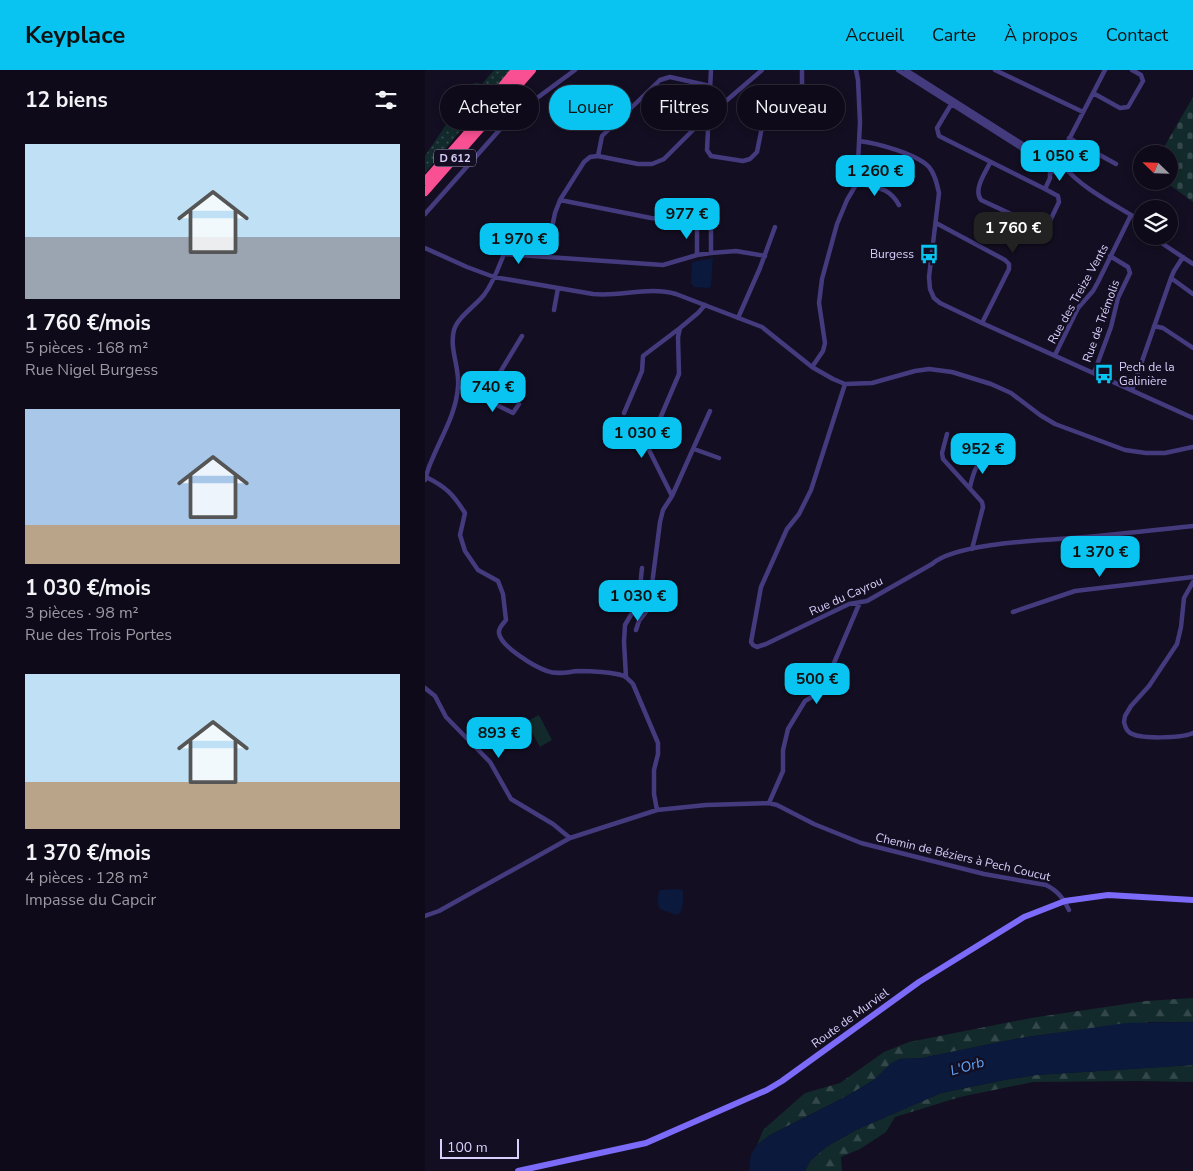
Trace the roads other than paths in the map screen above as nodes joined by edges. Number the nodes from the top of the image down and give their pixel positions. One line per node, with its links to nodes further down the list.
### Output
1 (515, 70): 17 (highway)
2 (523, 70): 18 (highway, D 612)
3 (532, 70): 19 (highway, D 612)
4 (539, 70): 20 (highway)
5 (575, 70): 50 (street)
6 (711, 70): 23 (street)
7 (762, 70): 26 (street)
8 (802, 70): 32 (street)
9 (856, 70): 16 (street)
10 (861, 70): 16 (street)
11 (898, 70): 27 (street)
12 (995, 70): 28 (street)
13 (1105, 70): 24 (street)
14 (1132, 70): 24 (street)
15 (909, 71): 36 (street)
16 (859, 80): 34 (street)
17 (504, 85)
18 (510, 85)
19 (519, 85)
20 (524, 85)
21 (655, 85): 22 (street)
22 (706, 85)
23 (710, 85)
24 (1093, 93): 28 (street)
25 (641, 98): 35 (street)
26 (727, 100)
27 (952, 103): 36 (street); 37 (street)
28 (1083, 112): 33 (street)
29 (469, 130): 44 (highway, D 612)
30 (479, 130): 47 (highway, D 612)
31 (694, 130): 35 (street)
32 (708, 130)
33 (1069, 138): 36 (street); 38 (street)
34 (859, 141): 45 (street); 52 (street)
35 (599, 156): 48 (street)
36 (1055, 160): 39 (street); 40 (street)
37 (990, 163): 46 (street); 46 (street)
38 (1116, 164)
39 (1064, 166): 41 (street); 42 (street)
40 (1050, 170): 41 (street); 43 (street)
41 (1058, 172): 42 (street); 43 (street)
42 (1070, 174): 51 (street)
43 (1050, 178): 46 (street)
44 (425, 181)
45 (857, 183): 49 (street); 77 (street)
46 (1045, 189)
47 (425, 192)
48 (560, 200): 53 (street); 61 (street)
49 (899, 205)
50 (425, 214)
51 (1131, 215): 60 (street, Rue des Treize Vents)
52 (936, 223): 71 (street); 71 (street)
53 (697, 224): 57 (street); 58 (street)
54 (775, 226): 59 (street)
55 (1165, 245): 62 (street)
56 (425, 248): 64 (street)
57 (711, 253): 58 (street); 59 (street)
58 (697, 255): 61 (street)
59 (765, 256): 70 (street)
60 (1110, 256): 76 (street, Rue des Treize Vents); 78 (street, Rue de Trémolis)
61 (546, 257): 64 (street)
62 (1183, 257): 63 (street); 65 (street)
63 (1193, 264)
64 (495, 277): 66 (street); 80 (street)
65 (1171, 278): 67 (street); 72 (street)
66 (558, 288): 68 (street); 69 (street)
67 (1193, 294)
68 (705, 305): 70 (street); 73 (street)
69 (554, 310)
70 (738, 318): 77 (street)
71 (982, 324): 76 (street)
72 (1154, 326): 75 (street); 81 (street)
73 (680, 328): 85 (street); 94 (street)
74 (522, 336): 82 (street)
75 (1193, 348)
76 (1055, 355): 78 (street)
77 (812, 367): 79 (street)
78 (1093, 373): 81 (street)
79 (845, 384): 88 (street); 100 (street, Rue du Cayrou)
80 (458, 386): 82 (street); 92 (street)
81 (1132, 390): 86 (street)
82 (484, 399): 83 (street)
83 (519, 404)
84 (710, 412): 89 (street)
85 (624, 413)
86 (1193, 418)
87 (947, 434): 93 (street)
88 (1193, 447)
89 (694, 449): 91 (street); 94 (street)
90 (991, 456): 93 (street)
91 (719, 458)
92 (426, 478): 103 (street)
93 (970, 487): 96 (street)
94 (672, 496): 102 (street)
95 (1193, 526): 96 (street, Rue du Cayrou)
96 (972, 549): 100 (street, Rue du Cayrou)
97 (642, 568): 103 (street)
98 (1193, 577): 101 (street)
99 (1192, 584): 105 (street)
100 (860, 602): 106 (street)
101 (1013, 612)
102 (636, 630)
103 (626, 677): 107 (street)
104 (425, 688): 108 (street)
105 (1193, 733)
106 (769, 803): 107 (street, Chemin de Béziers à Pech Coucut); 110 (street, Chemin de Béziers à Pech Coucut)
107 (657, 810): 108 (street, Chemin de Béziers à Pech Coucut)
108 (570, 838): 112 (street, Chemin de Béziers à Pech Coucut)
109 (1193, 900): 110 (main road, Route de Murviel)
110 (1065, 901): 111 (street, Chemin de Béziers à Pech Coucut); 113 (main road, Route de Murviel)
111 (1069, 910)
112 (425, 916)
113 (518, 1171)

